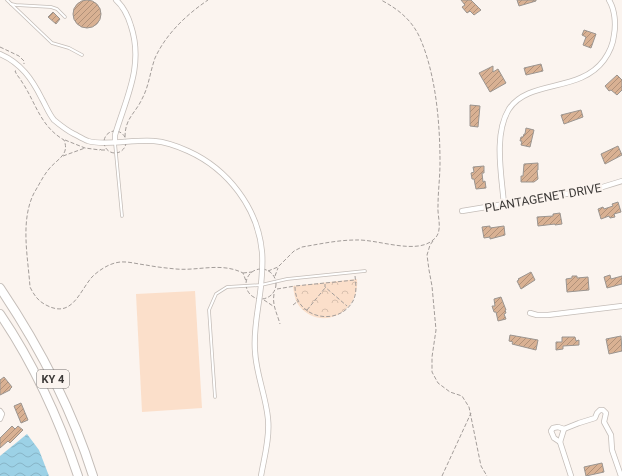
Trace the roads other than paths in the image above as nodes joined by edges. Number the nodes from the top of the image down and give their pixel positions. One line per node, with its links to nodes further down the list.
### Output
1 (7, 0): 5 (lane)
2 (116, 0): 9 (street)
3 (616, 0): 4 (street)
4 (609, 1): 11 (street)
5 (10, 3): 6 (lane); 8 (lane)
6 (64, 17)
7 (0, 54): 9 (street)
8 (82, 55)
9 (115, 142): 13 (lane); 15 (street)
10 (622, 181): 11 (street, PLANTAGENET DRIVE)
11 (504, 205): 12 (street, PLANTAGENET DRIVE)
12 (462, 211)
13 (122, 216)
14 (365, 271): 15 (lane)
15 (261, 285): 20 (lane); 29 (street)
16 (0, 288): 28 (highway, KY 4)
17 (622, 306): 18 (street)
18 (530, 313)
19 (0, 314): 27 (highway, KY 4)
20 (215, 397)
21 (0, 411): 23 (street)
22 (595, 418): 24 (street); 24 (street); 25 (street)
23 (0, 419)
24 (604, 422): 31 (street)
25 (564, 430): 26 (street); 26 (street)
26 (560, 442): 30 (street)
27 (78, 476)
28 (93, 476)
29 (261, 476)
30 (571, 476)
31 (621, 476)

